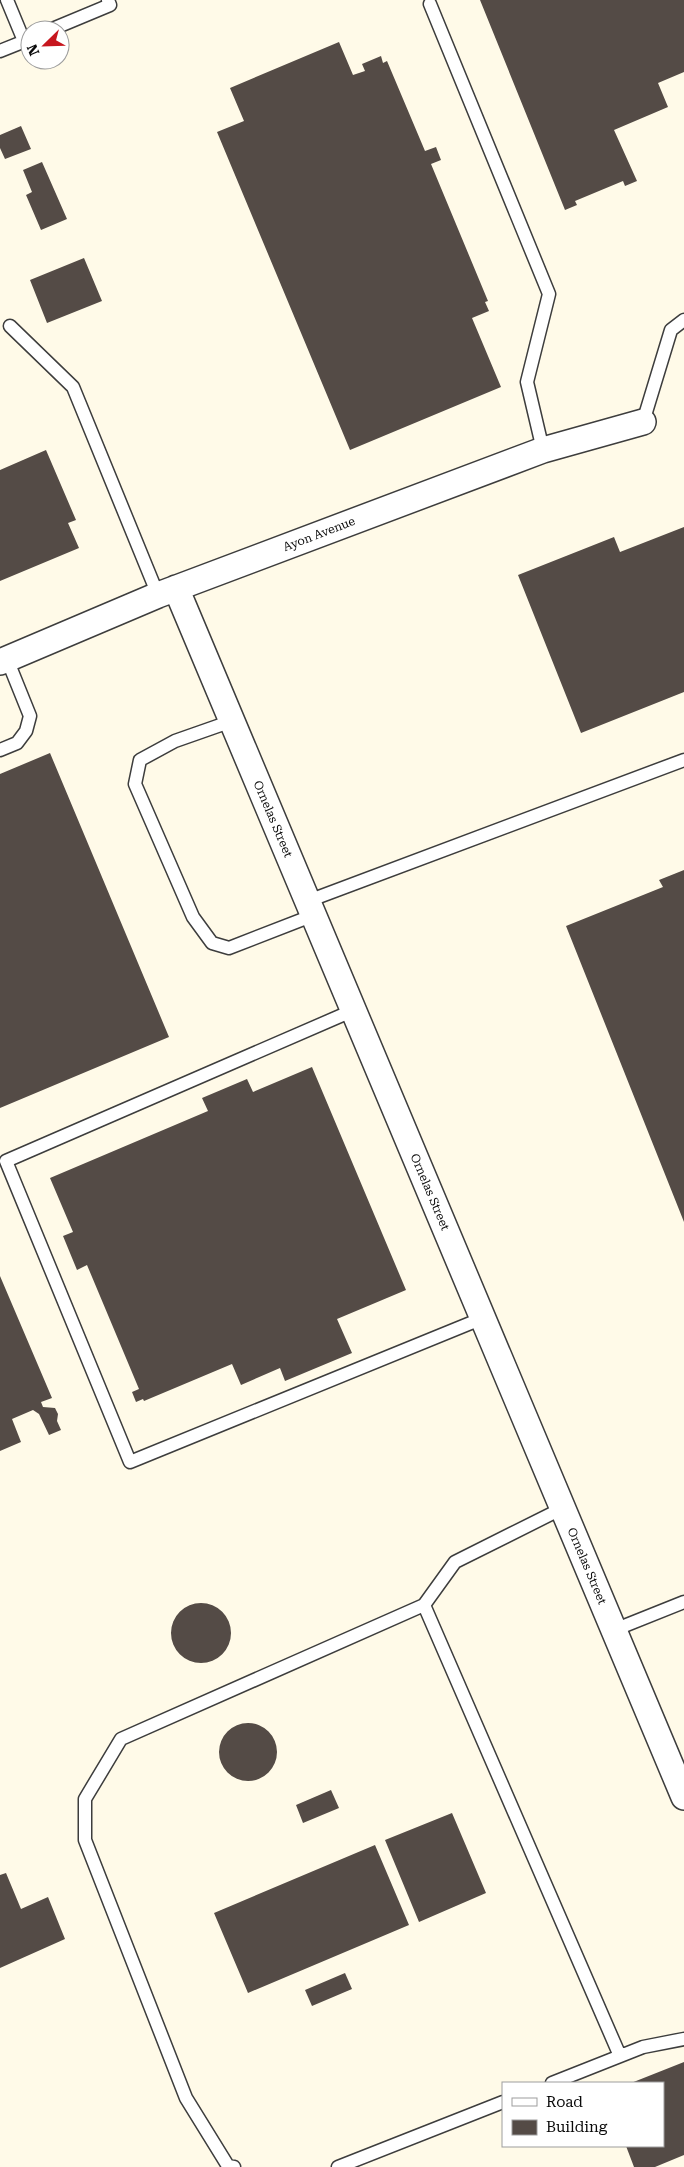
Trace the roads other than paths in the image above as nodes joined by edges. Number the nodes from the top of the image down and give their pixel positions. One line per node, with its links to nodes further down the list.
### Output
1 (7, 0): 5 (lane)
2 (108, 0): 4 (lane)
3 (430, 4): 11 (lane)
4 (70, 22)
5 (20, 26)
6 (20, 43): 7 (lane)
7 (0, 51)
8 (684, 320): 10 (lane)
9 (10, 326): 12 (lane)
10 (643, 422): 11 (street, Ayon Avenue)
11 (543, 450): 12 (street, Ayon Avenue)
12 (167, 591): 13 (street, Ayon Avenue); 14 (street, Ornelas Street)
13 (4, 660): 15 (lane)
14 (232, 721): 17 (street, Ornelas Street); 17 (lane)
15 (0, 750)
16 (684, 760): 17 (lane)
17 (311, 908): 18 (street, Ornelas Street)
18 (354, 1010): 19 (street, Ornelas Street); 19 (lane)
19 (483, 1318): 20 (street, Ornelas Street)
20 (563, 1508): 22 (lane); 23 (street, Ornelas Street)
21 (684, 1602): 23 (lane)
22 (424, 1606): 26 (lane); 29 (lane)
23 (614, 1630): 24 (street, Ornelas Street)
24 (684, 1796)
25 (684, 2039): 26 (lane)
26 (620, 2056): 27 (lane)
27 (555, 2082)
28 (502, 2102): 30 (lane)
29 (234, 2167)
30 (338, 2167)

